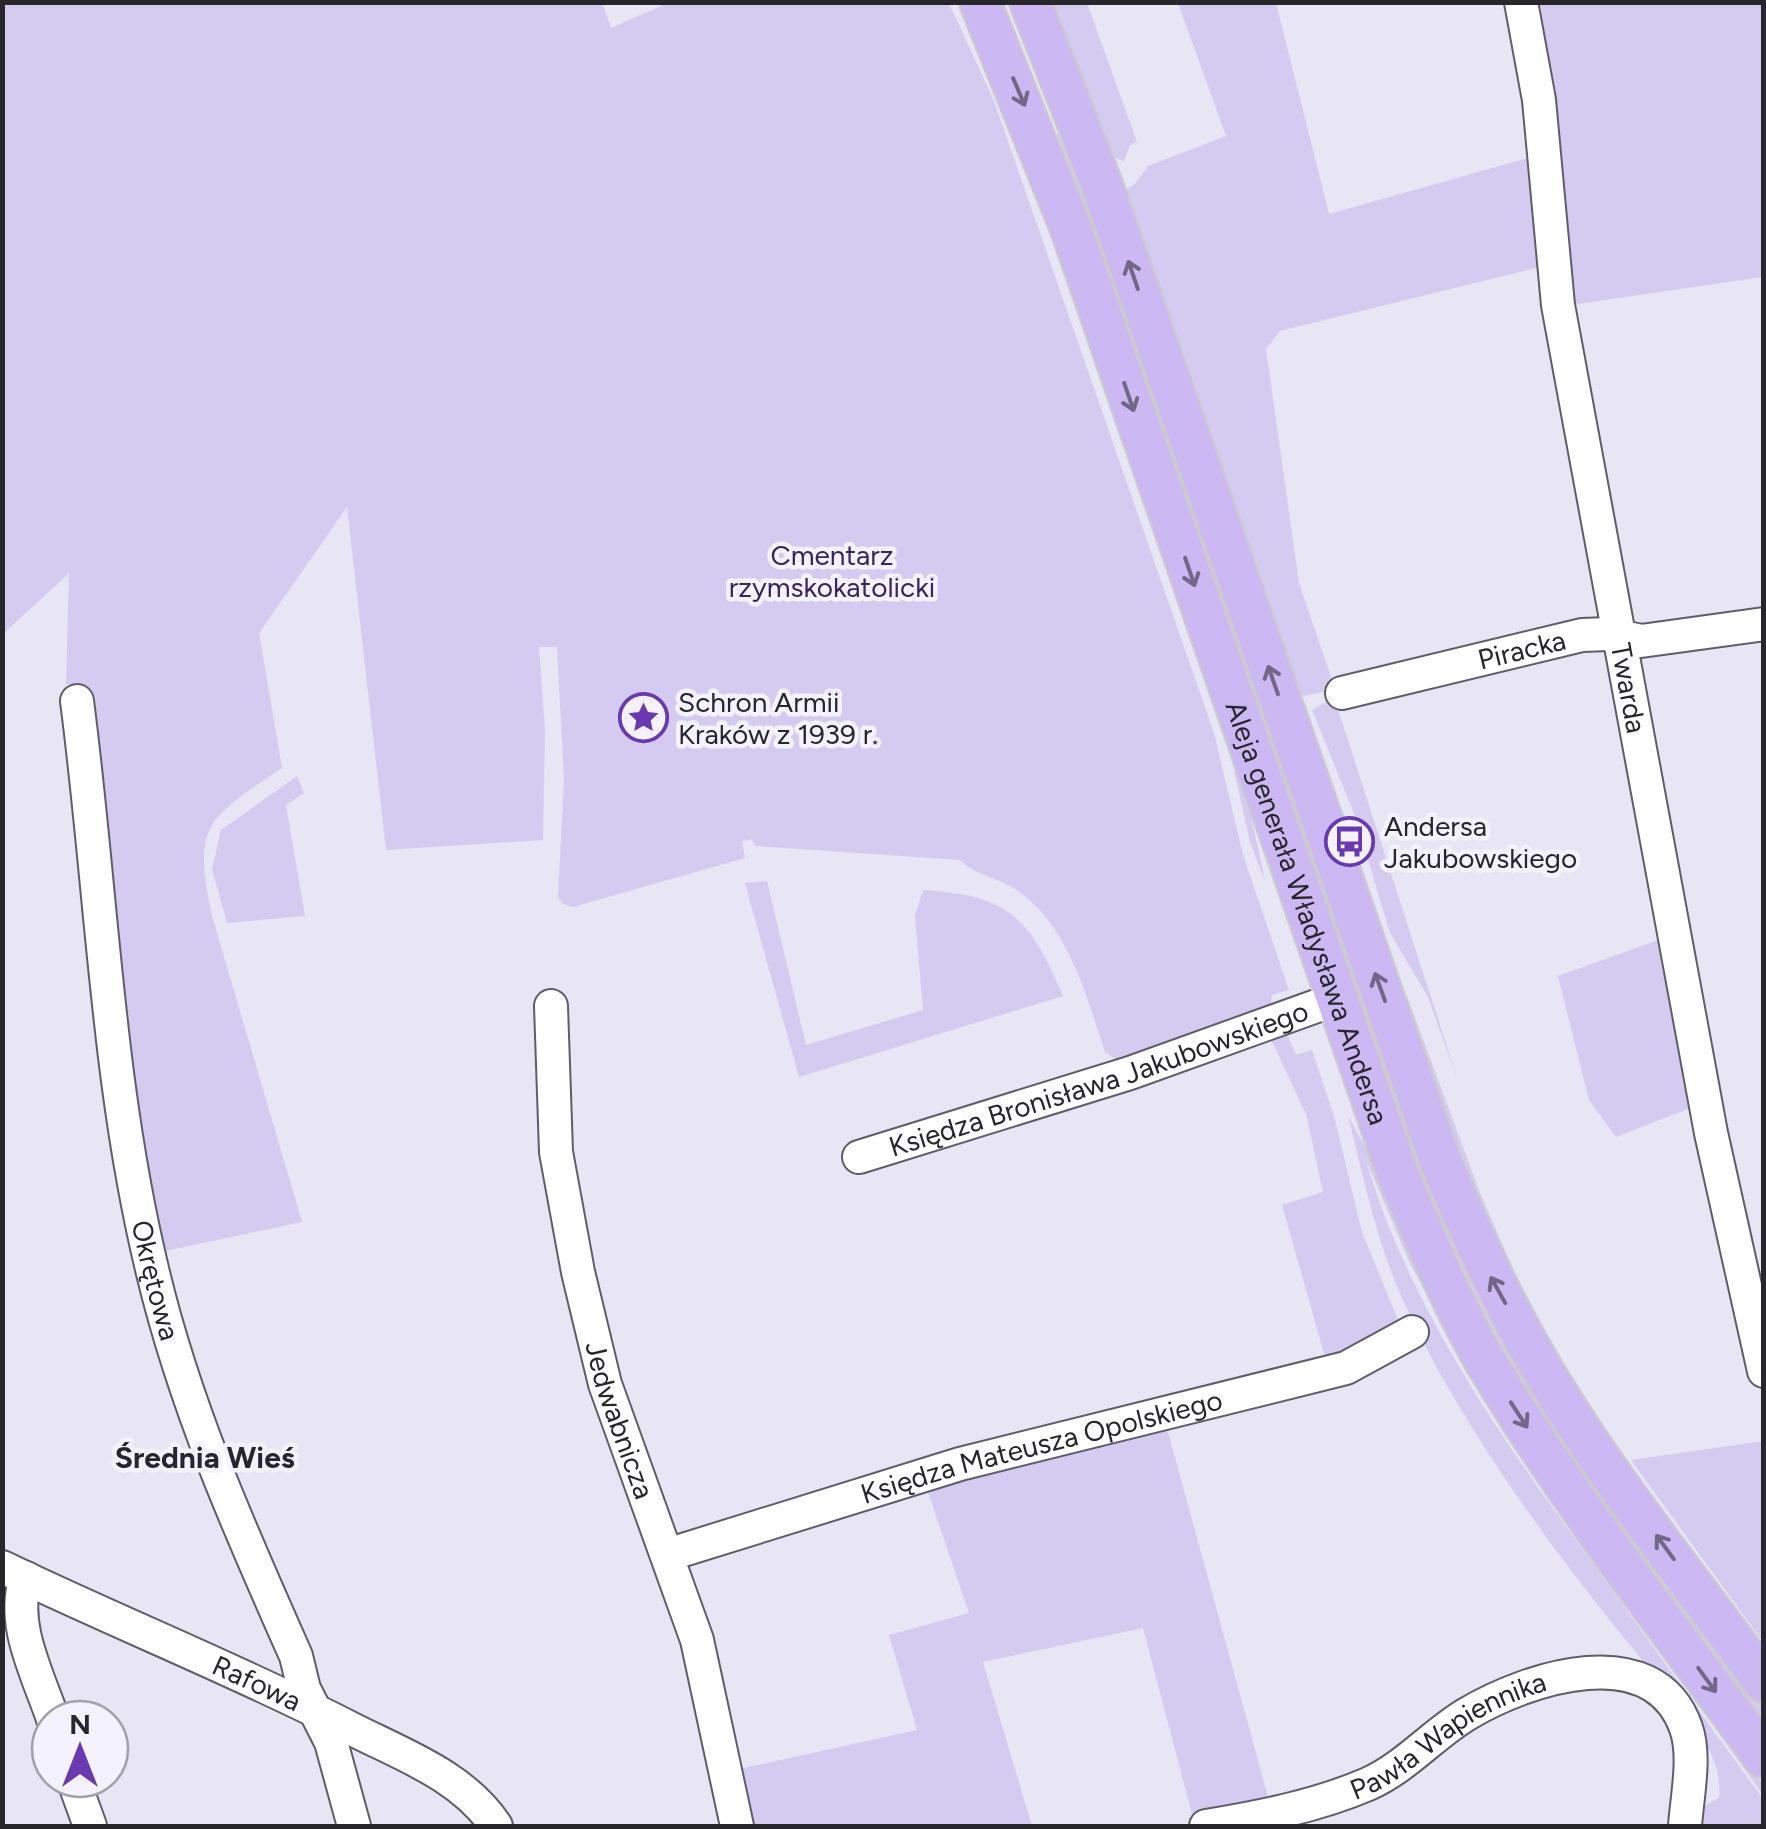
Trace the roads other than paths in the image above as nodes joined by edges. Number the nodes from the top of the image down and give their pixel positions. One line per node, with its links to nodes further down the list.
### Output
1 (980, 2): 8 (main road, Aleja generała Władysława Andersa, one-way to 8)
2 (1030, 2): 15 (main road, Aleja generała Władysława Andersa, one-way to 2)
3 (1521, 2): 5 (street, Twarda)
4 (1764, 624): 5 (street, Piracka)
5 (1619, 638): 6 (street, Piracka); 12 (street, Twarda)
6 (1342, 693)
7 (77, 701): 17 (street, Okrętowa)
8 (1336, 999): 10 (street, Księdza Bronisława Jakubowskiego); 18 (main road, Aleja generała Władysława Andersa, one-way to 18)
9 (551, 1006): 13 (street, Jedwabnicza)
10 (859, 1157)
11 (1412, 1332): 13 (street, Księdza Mateusza Opolskiego)
12 (1764, 1371)
13 (668, 1555): 23 (street, Jedwabnicza)
14 (14, 1572): 16 (street); 17 (street, Rafowa)
15 (1764, 1682)
16 (46, 1699)
17 (316, 1711): 21 (street, Okrętowa); 22 (street, Rafowa)
18 (1764, 1758)
19 (81, 1799): 20 (street)
20 (90, 1826)
21 (354, 1826)
22 (496, 1826)
23 (737, 1826)
24 (1206, 1826): 25 (street, Pawła Wapiennika)
25 (1685, 1826)

